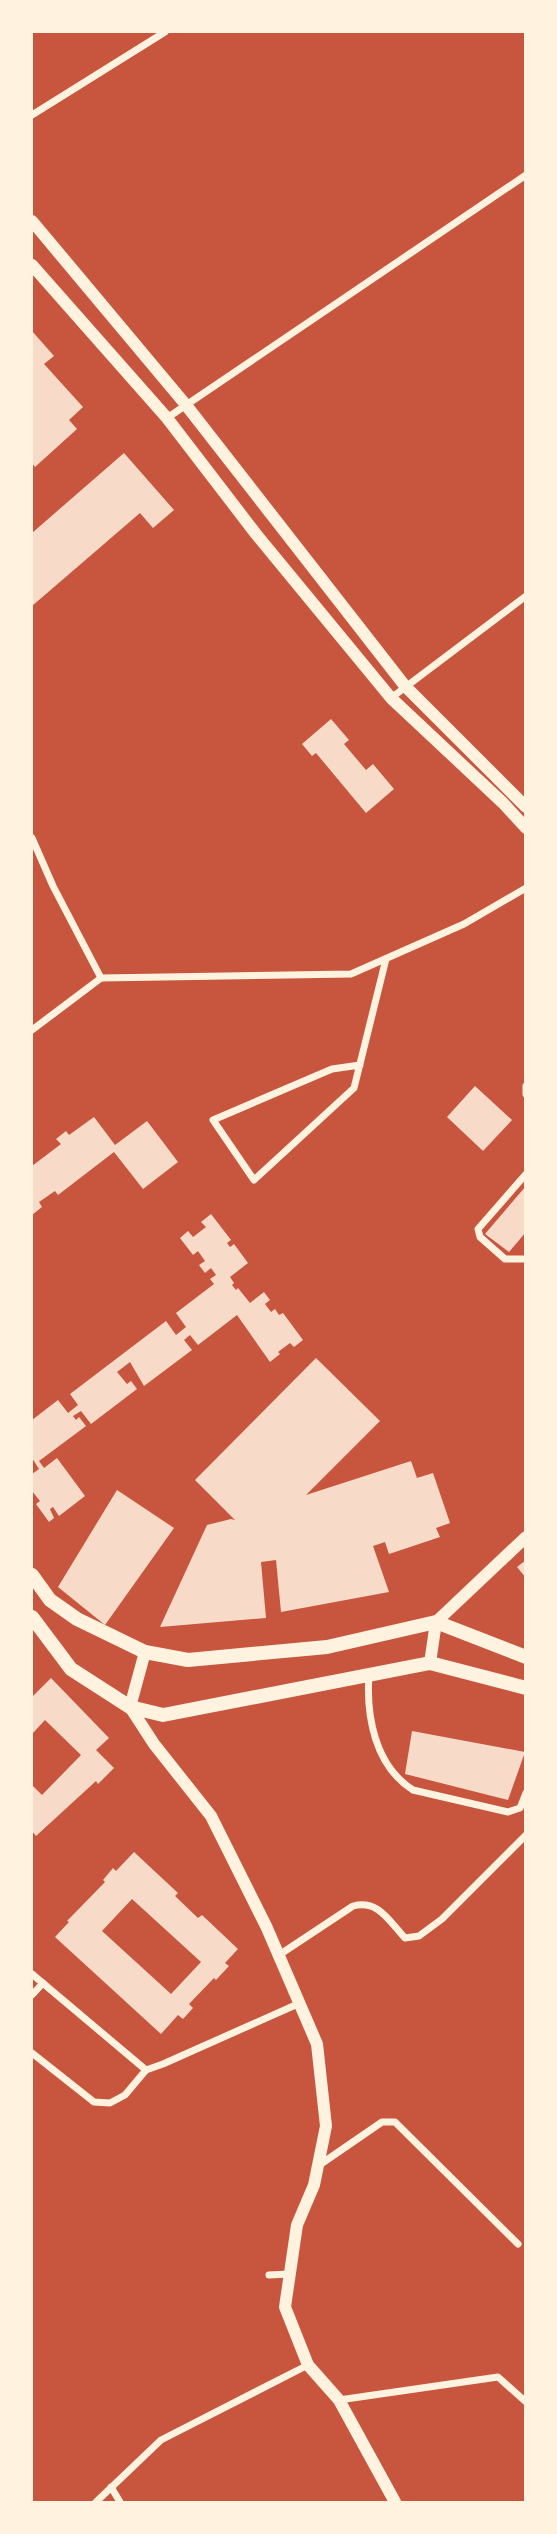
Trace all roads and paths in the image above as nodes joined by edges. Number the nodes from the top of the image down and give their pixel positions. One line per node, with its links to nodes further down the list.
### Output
1 (165, 32): 2 (street)
2 (32, 115)
3 (526, 175): 6 (street)
4 (32, 221): 6 (street)
5 (32, 265): 7 (street)
6 (186, 405): 7 (street); 9 (street)
7 (167, 418): 10 (street)
8 (526, 596): 9 (street)
9 (405, 686): 10 (street); 11 (street)
10 (391, 698): 12 (street)
11 (526, 807)
12 (526, 828)
13 (32, 838): 16 (street)
14 (526, 888): 15 (street)
15 (386, 959): 16 (street); 18 (street)
16 (101, 978): 17 (street)
17 (32, 1030)
18 (360, 1065): 18 (street)
19 (526, 1086): 20 (street)
20 (526, 1094)
21 (526, 1174): 22 (street)
22 (526, 1259)
23 (526, 1537): 26 (street)
24 (32, 1575): 27 (main road)
25 (32, 1617): 32 (main road)
26 (436, 1622): 27 (main road); 28 (main road); 29 (street)
27 (145, 1652): 32 (street)
28 (526, 1657)
29 (430, 1663): 30 (main road); 31 (main road)
30 (369, 1674): 32 (main road); 33 (street)
31 (526, 1688)
32 (130, 1707): 35 (street)
33 (526, 1793)
34 (526, 1835): 35 (street)
35 (279, 1955): 39 (street)
36 (32, 1974): 37 (street)
37 (43, 1983): 38 (street); 41 (street)
38 (32, 1995)
39 (300, 2003): 41 (street); 42 (street)
40 (32, 2053): 41 (street)
41 (146, 2070)
42 (318, 2167): 43 (street); 44 (street)
43 (518, 2244)
44 (289, 2274): 45 (street); 46 (street)
45 (269, 2275)
46 (308, 2365): 47 (street); 49 (street)
47 (339, 2400): 48 (street); 52 (street)
48 (526, 2402)
49 (111, 2487): 50 (street); 51 (street)
50 (117, 2501)
51 (96, 2502)
52 (395, 2502)

